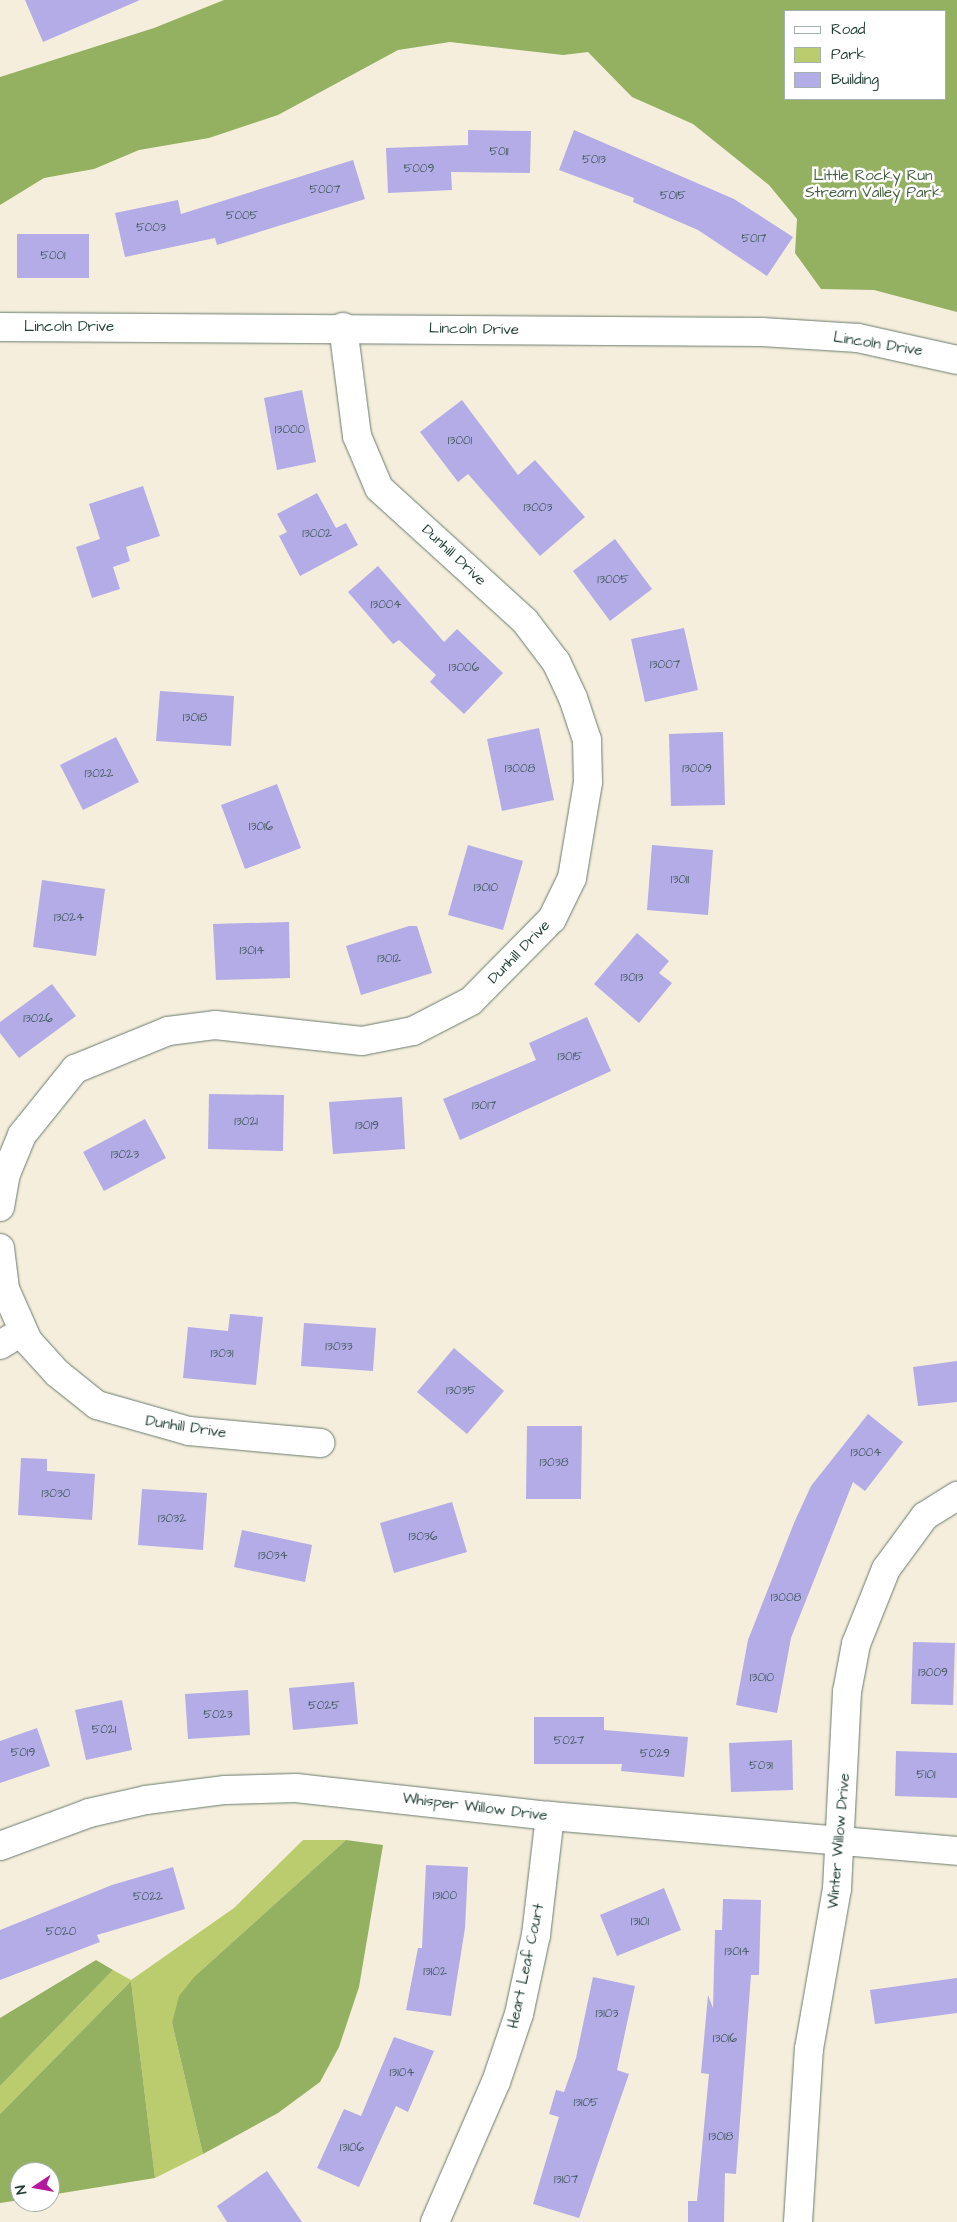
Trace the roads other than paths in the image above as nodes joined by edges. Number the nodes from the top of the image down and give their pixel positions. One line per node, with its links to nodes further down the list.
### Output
1 (0, 327): 2 (street, Lincoln Drive)
2 (343, 327): 3 (street, Lincoln Drive); 4 (street, Dunhill Drive)
3 (951, 358)
4 (0, 1207)
5 (0, 1248): 6 (street, Dunhill Drive)
6 (11, 1338): 7 (street, Dunhill Drive)
7 (320, 1443)
8 (957, 1496): 10 (street, Winter Willow Drive)
9 (550, 1816): 10 (street, Whisper Willow Drive); 11 (street, Whisper Willow Drive); 13 (street, Heart Leaf Court)
10 (840, 1843): 12 (street, Whisper Willow Drive); 14 (street, Winter Willow Drive)
11 (0, 1846)
12 (957, 1851)
13 (435, 2222)
14 (798, 2222)

